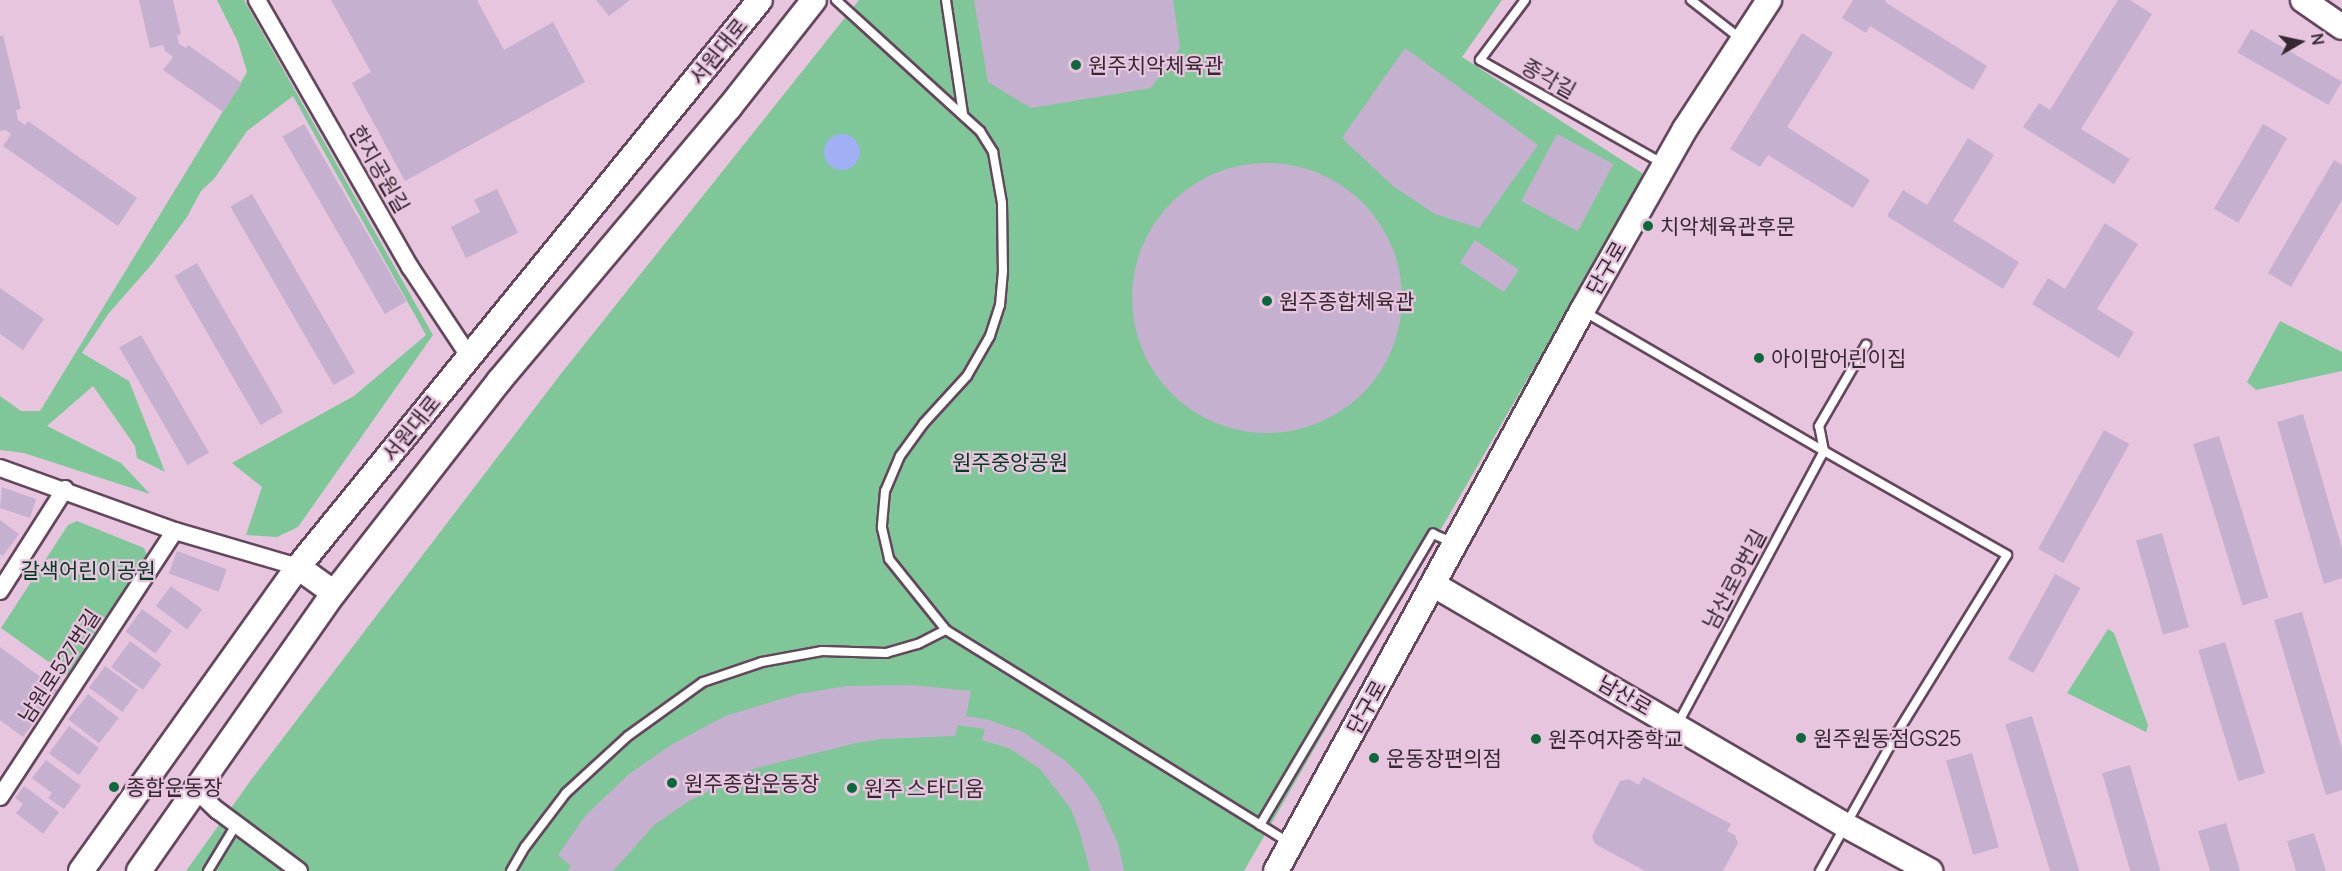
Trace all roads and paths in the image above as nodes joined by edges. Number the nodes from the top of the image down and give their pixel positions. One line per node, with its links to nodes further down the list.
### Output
1 (257, 0): 16 (street, 한지공원길)
2 (760, 0): 16 (street, 서원대로)
3 (814, 0): 17 (street, 서원대로)
4 (836, 0): 12 (lane)
5 (946, 0): 12 (lane)
6 (1525, 0): 13 (lane, 종각길)
7 (1691, 0): 11 (lane)
8 (1769, 0): 11 (street, 단구로)
9 (2303, 0): 10 (street)
10 (2342, 27)
11 (1742, 39): 13 (street, 단구로)
12 (963, 114): 27 (lane)
13 (1665, 165): 14 (street, 단구로)
14 (1582, 311): 18 (lane); 22 (street, 단구로)
15 (1866, 345): 18 (lane)
16 (469, 356): 17 (street); 23 (street, 서원대로)
17 (499, 381): 26 (street, 서원대로)
18 (1824, 451): 28 (lane, 남산로9번길); 33 (lane)
19 (0, 468): 20 (street)
20 (65, 489): 21 (street); 25 (street)
21 (175, 531): 23 (street); 30 (street, 남원로527번길)
22 (1456, 544): 24 (street, 단구로); 32 (lane, 단구로)
23 (298, 567): 26 (street); 35 (street, 서원대로)
24 (1434, 585): 28 (street, 남산로); 34 (street, 단구로)
25 (0, 591)
26 (334, 593): 29 (street, 서원대로)
27 (946, 630): 32 (lane); 39 (lane)
28 (1677, 725): 33 (street, 남산로)
29 (197, 791): 31 (street); 36 (street, 서원대로)
30 (0, 797)
31 (236, 825): 37 (lane); 38 (street)
32 (1260, 825): 34 (lane)
33 (1845, 825): 41 (lane); 42 (street, 남산로)
34 (1292, 844): 40 (street, 단구로)
35 (81, 871)
36 (139, 871)
37 (208, 871)
38 (299, 871)
39 (511, 871)
40 (1276, 871)
41 (1820, 871)
42 (1930, 871)

